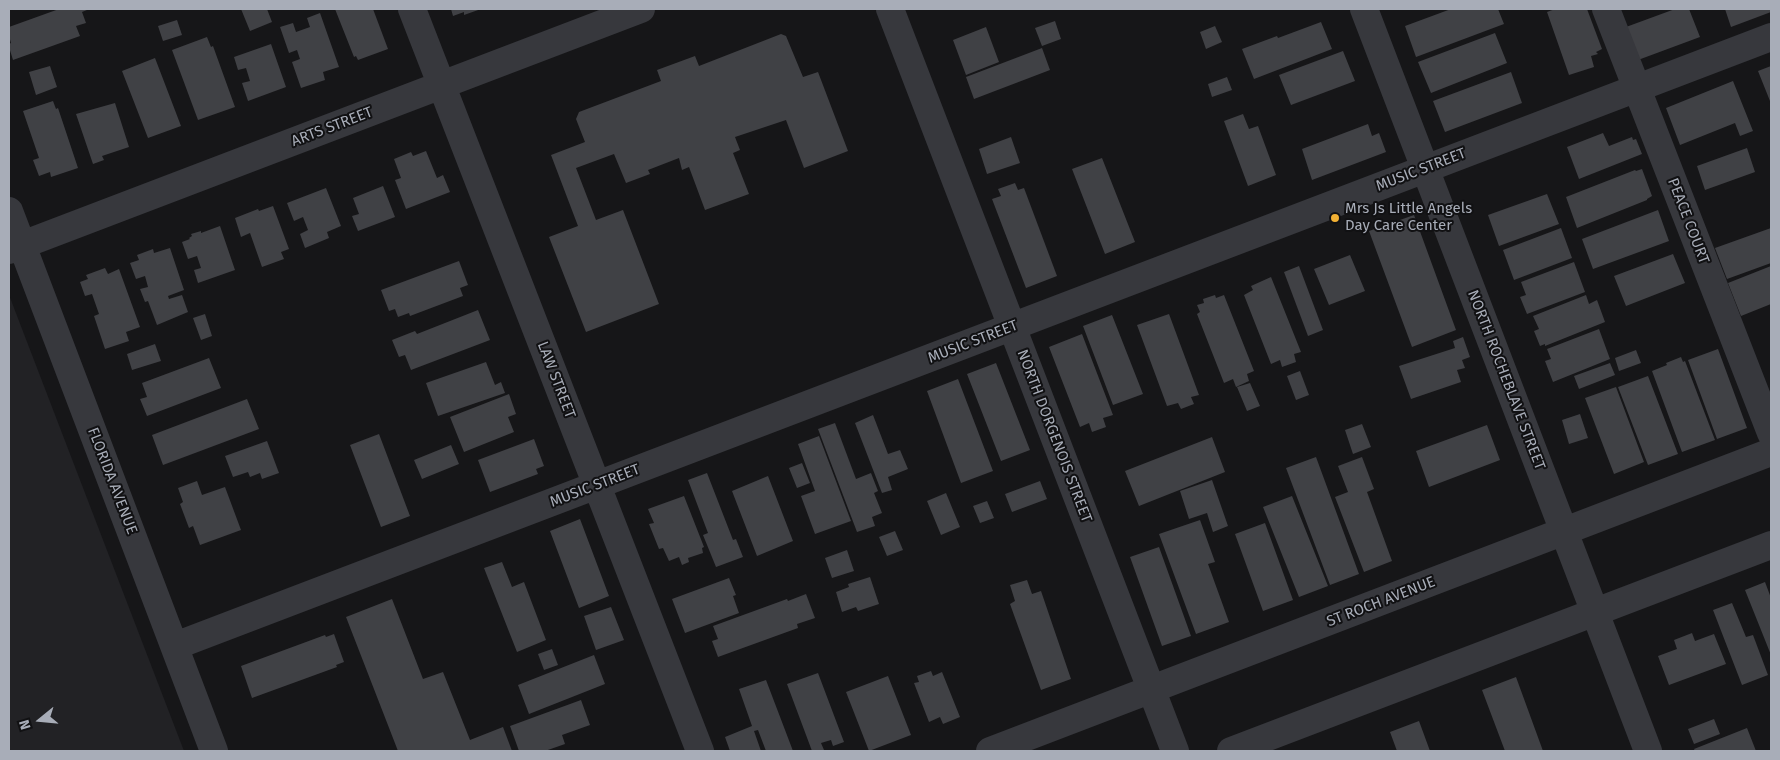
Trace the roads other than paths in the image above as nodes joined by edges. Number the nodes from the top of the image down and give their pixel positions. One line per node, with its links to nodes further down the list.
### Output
1 (412, 9): 7 (street, LAW STREET)
2 (641, 9): 7 (street, ARTS STREET)
3 (890, 9): 12 (street, NORTH DORGENOIS STREET)
4 (1364, 9): 9 (street, NORTH ROCHEBLAVE STREET)
5 (1606, 9): 8 (street, PEACE COURT)
6 (1771, 36): 8 (street, MUSIC STREET)
7 (442, 85): 11 (street, ARTS STREET); 15 (street, LAW STREET)
8 (1636, 88): 9 (street, MUSIC STREET); 13 (street, PEACE COURT)
9 (1425, 169): 12 (street, MUSIC STREET); 16 (street, NORTH ROCHEBLAVE STREET)
10 (9, 211): 11 (street, FLORIDA AVENUE)
11 (16, 248): 19 (street, FLORIDA AVENUE)
12 (1012, 327): 15 (street, MUSIC STREET); 20 (street, NORTH DORGENOIS STREET)
13 (1771, 433)
14 (1771, 452): 16 (street, ST ROCH AVENUE)
15 (597, 485): 19 (street, MUSIC STREET); 22 (street, LAW STREET)
16 (1564, 531): 18 (street, NORTH ROCHEBLAVE STREET); 20 (street, ST ROCH AVENUE)
17 (1771, 545): 18 (street)
18 (1596, 612): 25 (street); 26 (street, NORTH ROCHEBLAVE STREET)
19 (175, 646): 21 (street, FLORIDA AVENUE)
20 (1152, 689): 23 (street, ST ROCH AVENUE); 24 (street, NORTH DORGENOIS STREET)
21 (214, 751)
22 (700, 751)
23 (990, 751)
24 (1175, 751)
25 (1231, 751)
26 (1648, 751)

